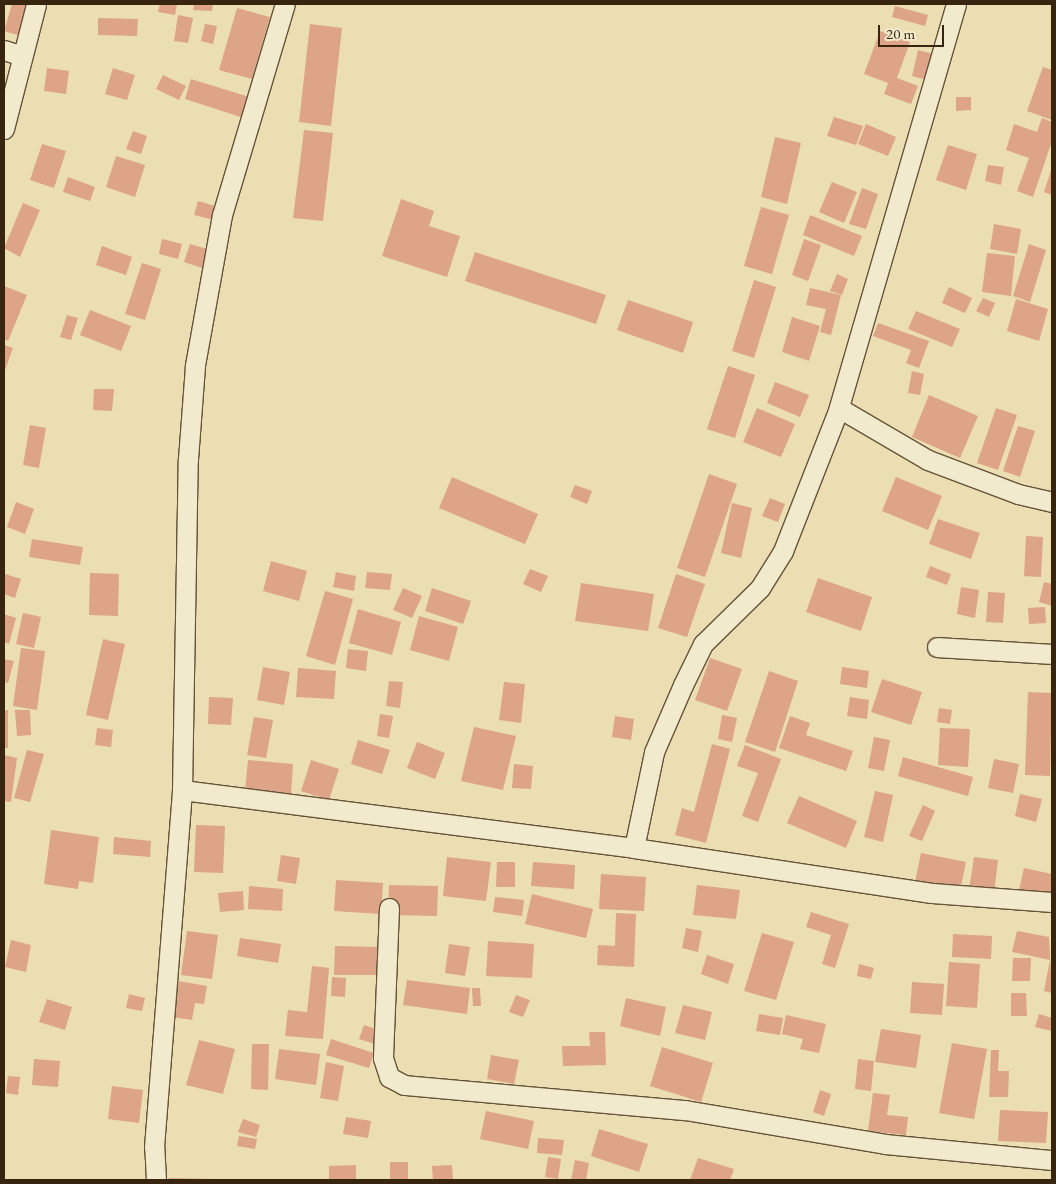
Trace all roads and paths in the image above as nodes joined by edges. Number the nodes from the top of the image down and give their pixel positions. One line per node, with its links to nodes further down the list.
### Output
1 (36, 4): 5 (street)
2 (285, 4): 11 (street)
3 (956, 4): 7 (street)
4 (4, 50): 5 (street)
5 (22, 56): 6 (street)
6 (4, 129)
7 (839, 408): 8 (street); 12 (street)
8 (1052, 502)
9 (937, 647): 10 (street)
10 (1052, 654)
11 (182, 790): 12 (street); 16 (street)
12 (634, 848): 13 (street)
13 (1052, 902)
14 (389, 908): 15 (street)
15 (1052, 1160)
16 (156, 1180)

